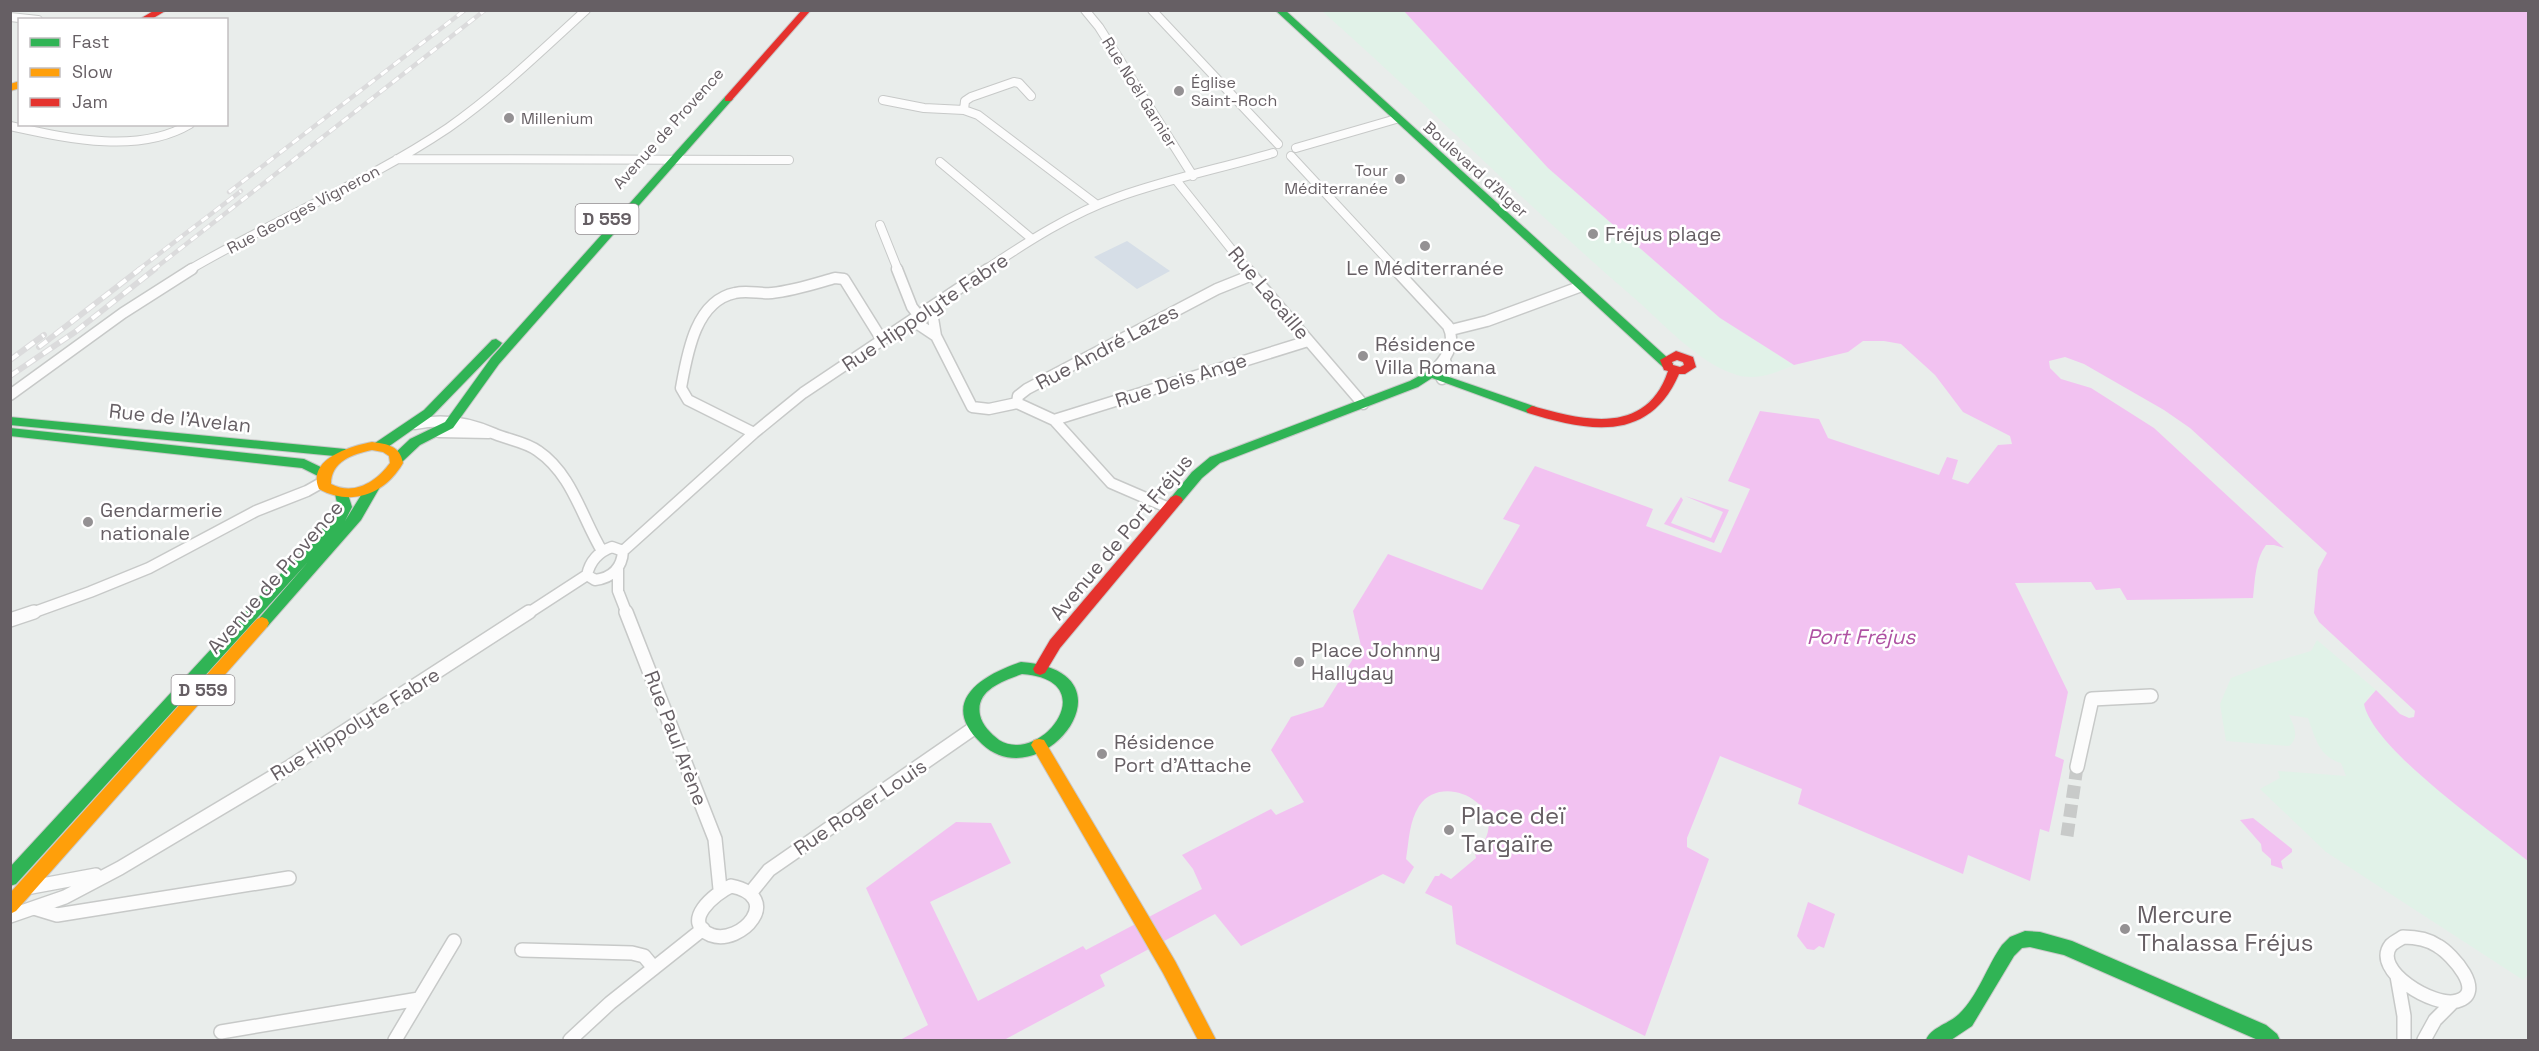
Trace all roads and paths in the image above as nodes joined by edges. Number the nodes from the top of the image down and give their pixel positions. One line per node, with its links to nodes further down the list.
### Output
1 (163, 10): 9 (main road)
2 (168, 10): 10 (main road)
3 (586, 10): 21 (street, Rue Georges Vigneron)
4 (796, 10): 22 (main road, Avenue de Provence / D 559)
5 (807, 10): 22 (main road, Avenue de Provence / D 559)
6 (1085, 10): 25 (street, Rue Noël Garnier)
7 (1152, 10): 17 (street)
8 (1280, 10): 14 (main road, Boulevard d'Alger)
9 (146, 18)
10 (152, 18)
11 (1031, 96): 13 (street)
12 (883, 100): 13 (street)
13 (964, 110): 27 (street)
14 (1396, 119): 18 (street); 31 (main road, Boulevard d'Alger)
15 (10, 126): 16 (street)
16 (188, 126)
17 (1278, 144): 18 (street); 19 (street)
18 (1296, 148): 20 (street)
19 (1273, 153): 20 (street); 25 (street, Rue Hippolyte Fabre)
20 (1291, 156): 34 (street)
21 (397, 159): 22 (street); 39 (street, Rue Georges Vigneron)
22 (668, 160): 23 (street); 42 (main road, Avenue de Provence / D 559); 46 (main road, Avenue de Provence / D 559)
23 (789, 160)
24 (940, 162): 29 (street)
25 (1193, 176): 26 (street, Rue Hippolyte Fabre)
26 (1176, 180): 27 (street, Rue Hippolyte Fabre); 30 (street, Rue Lacaille)
27 (1097, 205): 29 (street, Rue Hippolyte Fabre)
28 (880, 225): 33 (street)
29 (1032, 239): 32 (street, Rue Hippolyte Fabre)
30 (1252, 275): 37 (street, Rue Lacaille); 40 (street, Rue André Lazes)
31 (1579, 287): 34 (street); 38 (main road, Boulevard d'Alger)
32 (928, 310): 33 (street, Rue Hippolyte Fabre); 35 (street, Rue André Lazes)
33 (916, 318): 35 (street, Rue André Lazes); 36 (street, Rue Hippolyte Fabre)
34 (1451, 330): 38 (street)
35 (936, 336): 40 (street, Rue André Lazes)
36 (882, 340): 51 (street, Rue Hippolyte Fabre); 51 (street)
37 (1308, 341): 41 (street, Rue Lacaille); 43 (street, Rue Deis Ange)
38 (1437, 376): 41 (main road, Avenue de Port Fréjus)
39 (10, 395)
40 (1017, 403): 43 (street)
41 (1363, 404): 57 (main road, Avenue de Port Fréjus)
42 (463, 409): 45 (main road, Avenue de Provence / D 559); 47 (street)
43 (1054, 420): 57 (street)
44 (10, 421): 53 (main road, Rue de l'Avelan)
45 (453, 421): 46 (street); 47 (street); 49 (main road, Avenue de Provence / D 559)
46 (415, 424): 52 (main road, D 559)
47 (476, 425): 50 (street)
48 (10, 432): 55 (main road, Rue de l'Avelan)
49 (440, 432): 50 (street); 54 (main road, D 559)
50 (492, 433): 58 (street)
51 (754, 433): 59 (street, Rue Hippolyte Fabre)
52 (380, 446): 53 (main road); 54 (main road)
53 (345, 453): 55 (main road)
54 (397, 459): 56 (main road)
55 (330, 485): 56 (main road); 64 (street); 72 (main road, Avenue de Provence / D 559)
56 (373, 487): 73 (main road, Avenue de Provence / D 559)
57 (1169, 508): 65 (main road, Avenue de Port Fréjus)
58 (602, 551): 59 (street); 61 (street)
59 (623, 551): 60 (street, Rue Paul Arène)
60 (618, 568): 62 (street); 63 (street, Rue Paul Arène)
61 (588, 576): 62 (street); 70 (street, Rue Hippolyte Fabre)
62 (601, 580): 63 (street)
63 (618, 591): 74 (street, Rue Paul Arène)
64 (10, 620)
65 (1040, 669): 67 (main road); 68 (main road)
66 (2151, 696): 69 (street)
67 (974, 728): 68 (main road); 76 (street, Rue Roger Louis)
68 (1039, 745): 90 (main road)
69 (2077, 767)
70 (120, 868): 73 (street, Rue Hippolyte Fabre); 78 (street, Rue Hippolyte Fabre)
71 (289, 878): 78 (street)
72 (10, 879)
73 (27, 888): 75 (street, Rue Hippolyte Fabre); 77 (main road, Avenue de Provence / D 559)
74 (720, 889): 76 (street); 80 (street)
75 (10, 891)
76 (752, 891): 80 (street)
77 (10, 906)
78 (34, 908): 79 (street, Rue Hippolyte Fabre)
79 (10, 916)
80 (703, 929): 83 (street)
81 (454, 942): 85 (street)
82 (522, 950): 83 (street)
83 (654, 968): 89 (street)
84 (2397, 975): 86 (street); 86 (street); 93 (street)
85 (419, 999): 87 (street); 88 (street)
86 (2452, 1003): 94 (street)
87 (221, 1032)
88 (395, 1041)
89 (570, 1041)
90 (1207, 1041)
91 (1935, 1041): 92 (main road)
92 (2271, 1041)
93 (2404, 1041)
94 (2424, 1041)

